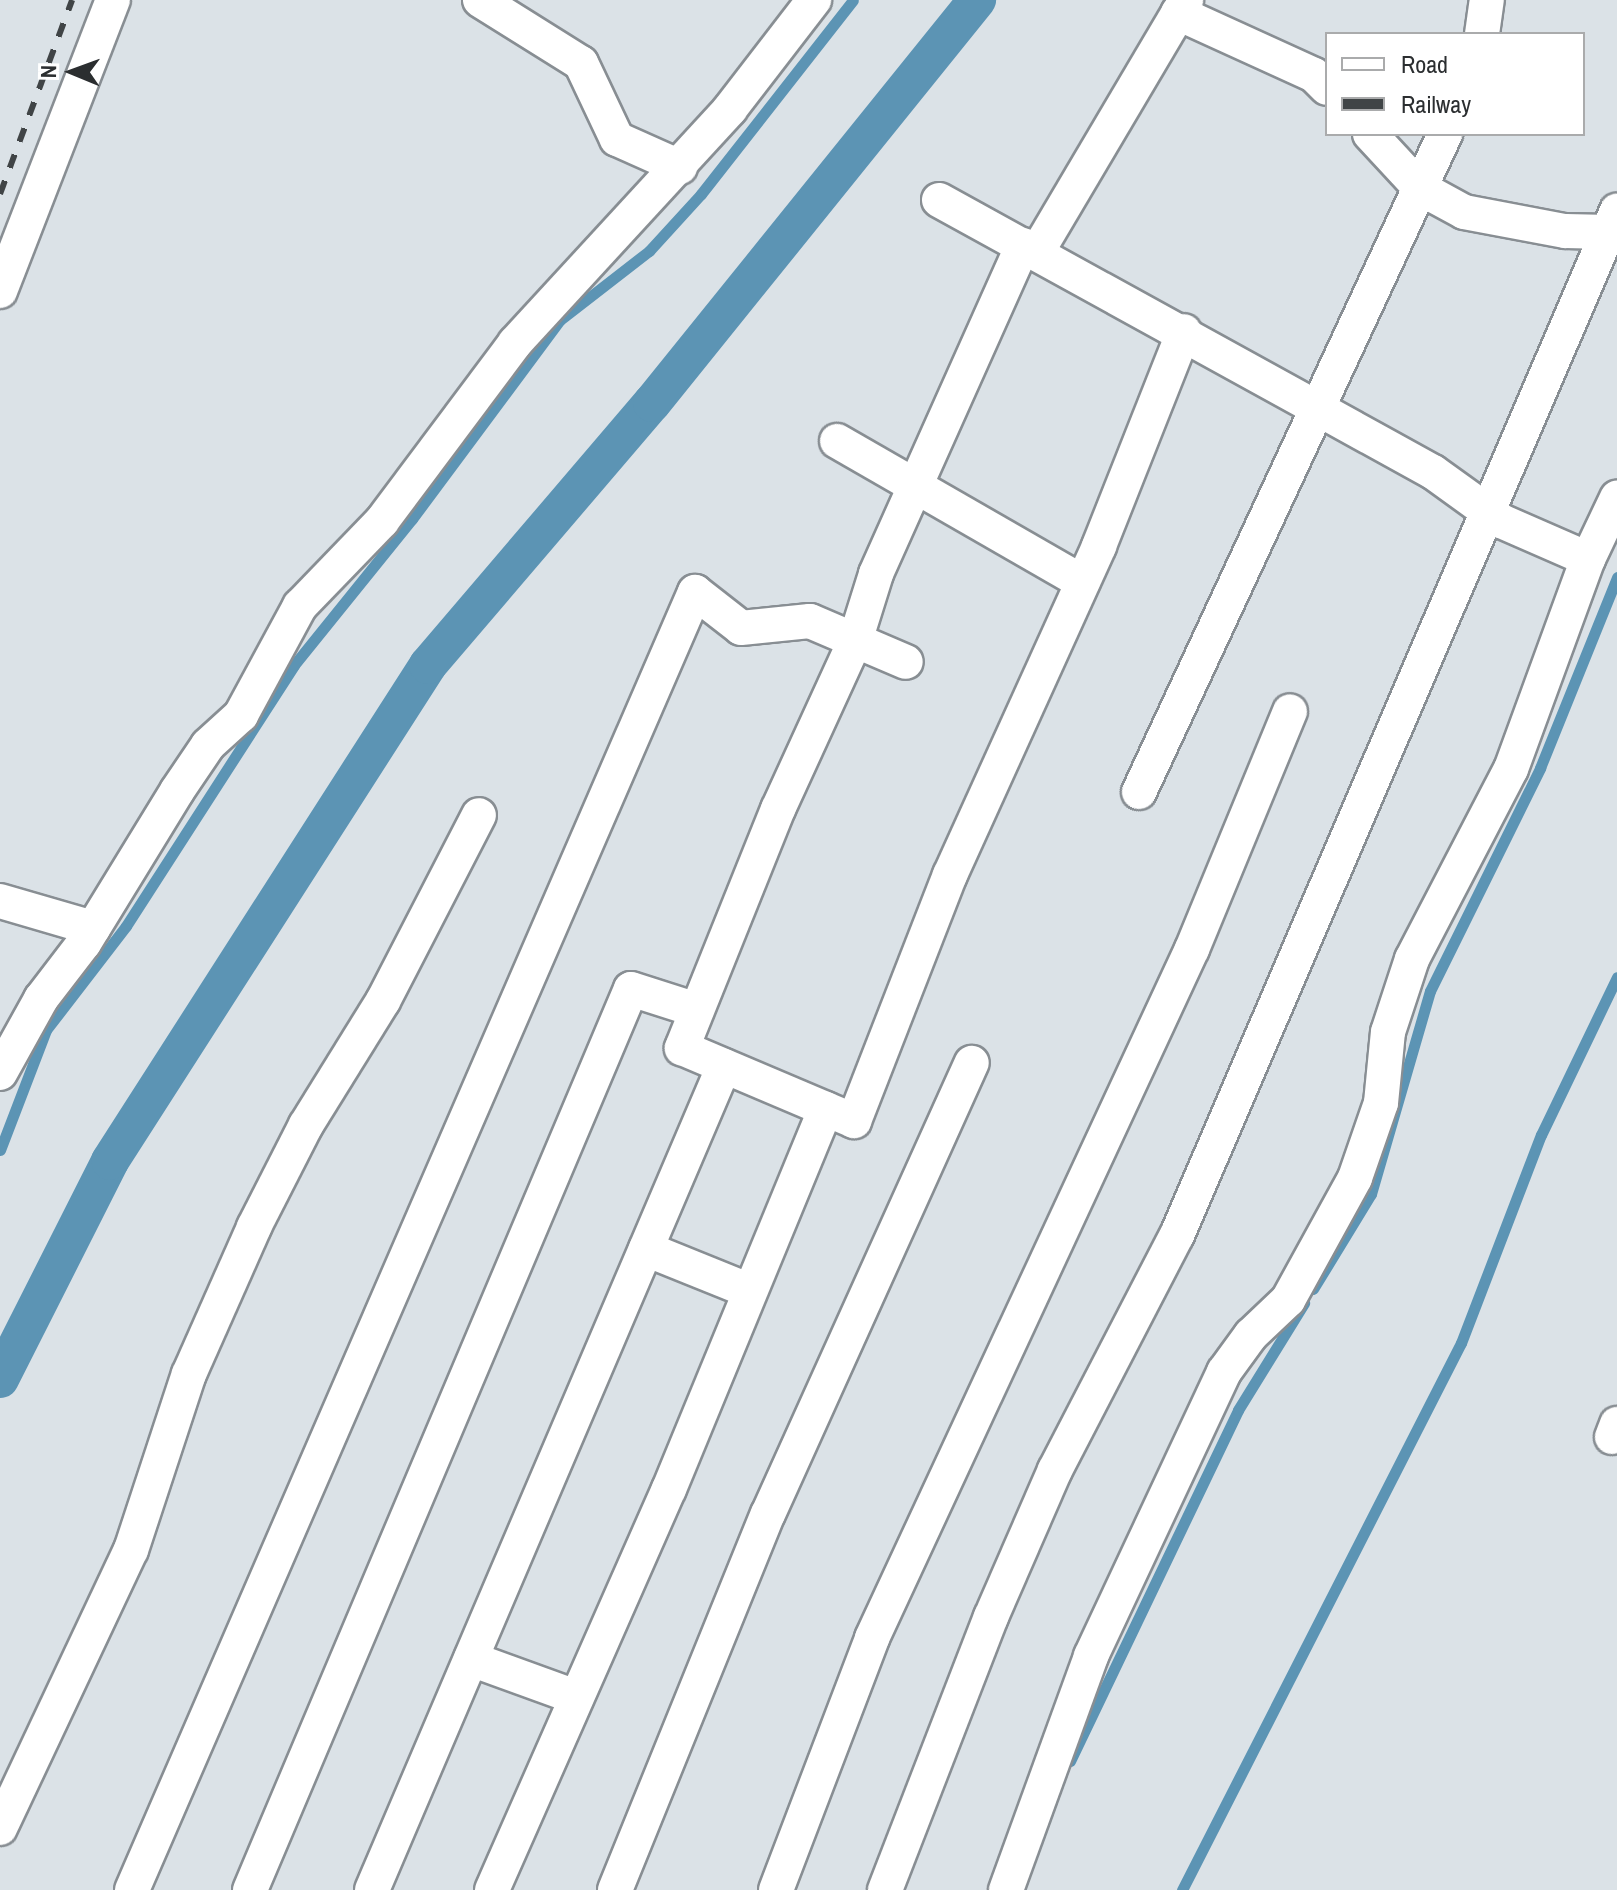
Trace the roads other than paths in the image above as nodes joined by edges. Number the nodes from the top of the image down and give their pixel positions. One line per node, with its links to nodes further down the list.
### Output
1 (113, 0): 15 (street)
2 (480, 0): 10 (street)
3 (814, 0): 10 (street)
4 (1487, 0): 6 (street)
5 (1182, 6): 7 (street); 14 (street)
6 (1482, 32)
7 (1325, 86)
8 (1372, 136): 11 (street)
9 (1444, 136): 11 (street)
10 (680, 167): 30 (street)
11 (1420, 188): 13 (street); 17 (street)
12 (939, 200): 14 (street)
13 (1613, 221): 21 (street)
14 (1030, 249): 16 (street); 19 (street)
15 (0, 291)
16 (1184, 331): 17 (street); 23 (street)
17 (1321, 408): 21 (street); 27 (street)
18 (837, 441): 19 (street)
19 (914, 489): 23 (street); 24 (street)
20 (1617, 498): 22 (street)
21 (1487, 511): 22 (street); 47 (street)
22 (1588, 559): 48 (street)
23 (1082, 582): 35 (street)
24 (855, 641): 25 (street); 31 (street); 41 (street)
25 (906, 662)
26 (1290, 711): 46 (street)
27 (1139, 792)
28 (479, 815): 40 (street)
29 (0, 901): 30 (street)
30 (93, 928): 34 (street)
31 (697, 1010): 33 (street); 42 (street)
32 (972, 1063): 45 (street)
33 (724, 1066): 35 (street); 36 (street)
34 (0, 1073)
35 (826, 1109): 37 (street)
36 (646, 1249): 37 (street); 38 (street)
37 (750, 1291): 39 (street)
38 (471, 1659): 39 (street); 43 (street)
39 (576, 1697): 44 (street)
40 (0, 1828)
41 (132, 1890)
42 (250, 1890)
43 (372, 1890)
44 (492, 1890)
45 (615, 1890)
46 (776, 1890)
47 (885, 1890)
48 (1006, 1890)

